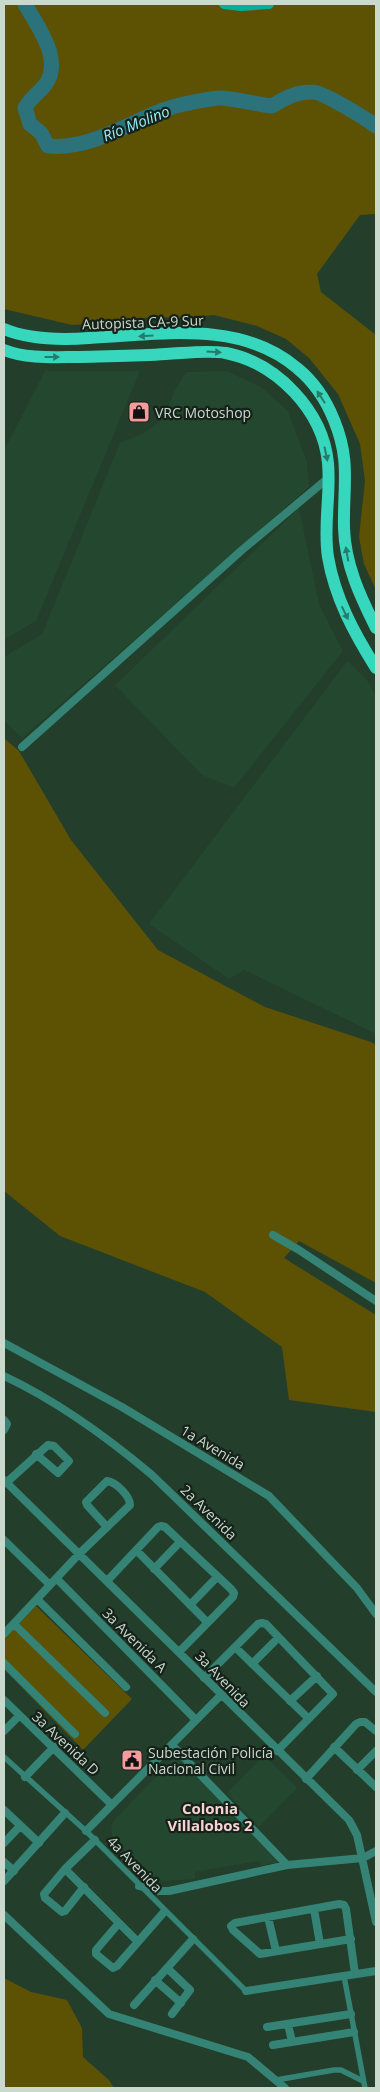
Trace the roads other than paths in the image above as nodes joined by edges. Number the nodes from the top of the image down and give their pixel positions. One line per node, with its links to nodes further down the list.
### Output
1 (224, 4): 2 (main road)
2 (269, 4)
3 (4, 329): 6 (highway, Autopista CA-9 Sur, one-way to 3)
4 (4, 350): 5 (highway, one-way to 5)
5 (327, 478): 7 (highway, one-way to 7); 9 (street)
6 (376, 628)
7 (370, 646): 8 (highway)
8 (376, 668)
9 (22, 747)
10 (273, 1235): 11 (street)
11 (376, 1301)
12 (4, 1343): 30 (street, 1a Avenida)
13 (4, 1376): 42 (street, 2a Avenida)
14 (4, 1420): 15 (street)
15 (4, 1430)
16 (36, 1454): 17 (street)
17 (5, 1482): 22 (street, 3a Avenida)
18 (107, 1527): 18 (street); 22 (street)
19 (4, 1540): 27 (street)
20 (180, 1542): 21 (street); 23 (street); 24 (street)
21 (136, 1550): 23 (street); 26 (street)
22 (79, 1554): 25 (street); 26 (street, 3a Avenida)
23 (154, 1569): 29 (street)
24 (217, 1576): 29 (street); 31 (street)
25 (57, 1579): 27 (street); 49 (street, 3a Avenida A)
26 (107, 1581): 36 (street, 3a Avenida)
27 (50, 1586): 28 (street)
28 (37, 1599): 32 (street); 41 (street)
29 (190, 1605): 31 (street)
30 (376, 1614)
31 (207, 1622): 36 (street)
32 (14, 1624): 33 (street); 46 (street)
33 (4, 1634)
34 (278, 1638): 35 (street); 38 (street); 39 (street)
35 (235, 1647): 38 (street); 40 (street)
36 (179, 1652): 40 (street, 3a Avenida)
37 (4, 1663): 52 (street)
38 (252, 1664): 45 (street)
39 (317, 1676): 45 (street); 48 (street)
40 (204, 1678): 43 (street, 3a Avenida)
41 (126, 1687)
42 (376, 1692)
43 (220, 1695): 49 (street); 56 (street, 3a Avenida)
44 (4, 1700): 47 (street, 3a Avenida D)
45 (290, 1701): 48 (street)
46 (105, 1713)
47 (19, 1716): 50 (street); 55 (street, 3a Avenida D)
48 (308, 1718): 56 (street)
49 (196, 1720): 53 (street)
50 (4, 1732)
51 (376, 1732): 54 (street)
52 (76, 1734)
53 (172, 1745): 63 (street); 74 (street)
54 (334, 1747): 59 (street); 61 (street)
55 (54, 1748): 60 (street); 63 (street, 3a Avenida D)
56 (277, 1751): 61 (street, 3a Avenida)
57 (376, 1751): 59 (street)
58 (4, 1757): 60 (street, 4a Avenida)
59 (357, 1770): 62 (street)
60 (25, 1777): 65 (street, 4a Avenida)
61 (306, 1779): 72 (street, 3a Avenida)
62 (376, 1787)
63 (112, 1805): 67 (street)
64 (4, 1810): 66 (street)
65 (65, 1813): 67 (street, 4a Avenida); 70 (street)
66 (20, 1826): 69 (street); 70 (street)
67 (86, 1831): 68 (street, 4a Avenida)
68 (95, 1840): 75 (street); 78 (street, 4a Avenida)
69 (4, 1842)
70 (39, 1843): 76 (street)
71 (376, 1851): 72 (street)
72 (363, 1858): 74 (street); 80 (street, 3a Avenida)
73 (4, 1862): 76 (street)
74 (288, 1866): 78 (street)
75 (65, 1869): 79 (street); 79 (street)
76 (14, 1870): 77 (street)
77 (4, 1881)
78 (139, 1886): 82 (street, 4a Avenida)
79 (84, 1887): 86 (street)
80 (375, 1906): 85 (street, 3a Avenida)
81 (314, 1909): 84 (street); 88 (street); 90 (street)
82 (164, 1912): 87 (street, 4a Avenida); 89 (street)
83 (4, 1915): 109 (street)
84 (268, 1917): 91 (street); 91 (street)
85 (376, 1922)
86 (119, 1923): 89 (street); 89 (street)
87 (193, 1939): 92 (street); 99 (street, 4a Avenida)
88 (351, 1939): 90 (street); 94 (street)
89 (137, 1942)
90 (320, 1944): 91 (street)
91 (276, 1951)
92 (167, 1968): 95 (street); 97 (street)
93 (376, 1970): 94 (street)
94 (355, 1974): 96 (street)
95 (175, 1975): 98 (street); 100 (street)
96 (344, 1976): 99 (street); 103 (street)
97 (155, 1980): 98 (street); 101 (street)
98 (163, 1987): 100 (street)
99 (246, 1991)
100 (181, 2003): 102 (street)
101 (134, 2005)
102 (172, 2014)
103 (351, 2014): 104 (street); 106 (street)
104 (288, 2024): 105 (street); 107 (street)
105 (267, 2027)
106 (354, 2032): 107 (street); 110 (street)
107 (292, 2042): 108 (street)
108 (273, 2045)
109 (276, 2080): 110 (street); 111 (street)
110 (364, 2081): 112 (street)
111 (285, 2088)
112 (365, 2088)

